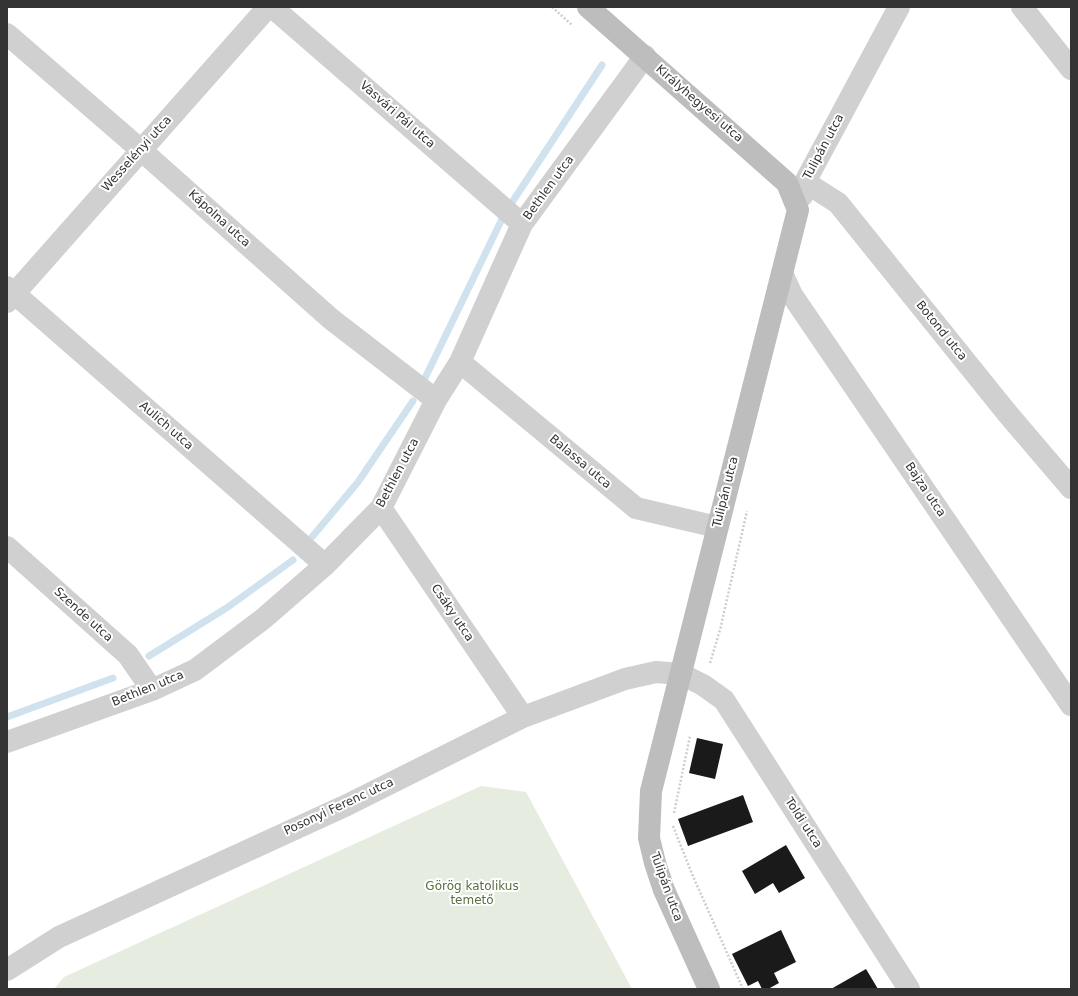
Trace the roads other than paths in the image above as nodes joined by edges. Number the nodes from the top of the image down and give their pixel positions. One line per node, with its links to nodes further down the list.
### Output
1 (268, 7): 9 (street, Wesselényi utca)
2 (272, 7): 12 (street, Vasvári Pál utca)
3 (588, 7): 7 (main road, Királyhegyesi utca)
4 (1022, 7): 8 (street)
5 (896, 9): 10 (street, Tulipán utca)
6 (7, 34): 9 (street, Kápolna utca)
7 (645, 56): 11 (main road, Királyhegyesi utca); 12 (street, Bethlen utca)
8 (1071, 69)
9 (141, 150): 14 (street, Wesselényi utca); 16 (street, Kápolna utca)
10 (805, 182): 11 (street, Tulipán utca); 17 (street, Botond utca)
11 (798, 210): 13 (main road, Tulipán utca)
12 (522, 224): 15 (street, Bethlen utca)
13 (782, 273): 19 (main road, Tulipán utca); 24 (street, Bajza utca)
14 (9, 294): 21 (street, Aulich utca)
15 (460, 362): 16 (street, Bethlen utca); 19 (street, Balassa utca)
16 (436, 400): 18 (street, Bethlen utca)
17 (1071, 488)
18 (381, 508): 21 (street, Bethlen utca); 25 (street, Csáky utca)
19 (717, 527): 22 (main road, Tulipán utca)
20 (7, 547): 23 (street, Szende utca)
21 (325, 565): 23 (street, Bethlen utca)
22 (681, 674): 25 (street, Posonyi Ferenc utca); 28 (main road, Tulipán utca); 29 (street, Toldi utca)
23 (152, 690): 26 (street, Bethlen utca)
24 (1071, 705)
25 (523, 717): 27 (street, Posonyi Ferenc utca)
26 (7, 742)
27 (7, 970)
28 (709, 989)
29 (909, 989)

